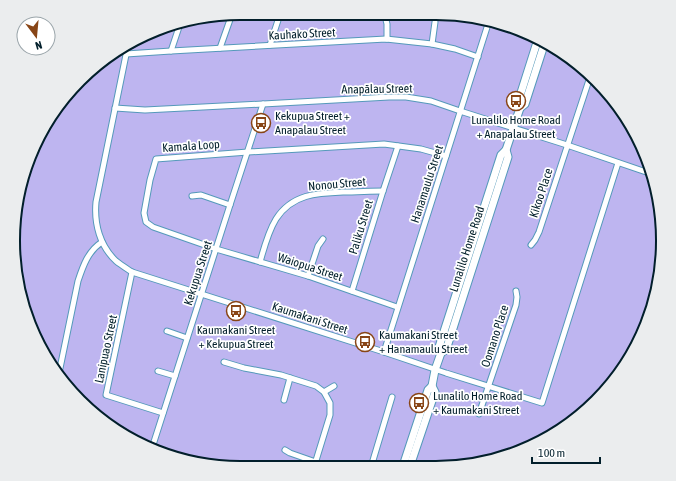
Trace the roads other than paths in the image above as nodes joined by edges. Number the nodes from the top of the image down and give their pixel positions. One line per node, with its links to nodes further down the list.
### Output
1 (230, 20): 11 (street)
2 (278, 20): 9 (street)
3 (386, 20): 7 (street)
4 (434, 22): 8 (street)
5 (487, 26): 15 (street, Hanamaulu Street)
6 (178, 29): 13 (street)
7 (387, 39): 8 (street, Kauhako Street); 9 (street, Kauhako Street)
8 (432, 44): 15 (street, Kauhako Street)
9 (270, 45): 11 (street, Kauhako Street)
10 (536, 45): 19 (main road, Lunalilo Home Road)
11 (220, 48): 13 (street, Kauhako Street)
12 (543, 48): 19 (main road, Lunalilo Home Road)
13 (171, 51): 14 (street, Kauhako Street)
14 (126, 54): 18 (street, Kaumakani Street)
15 (478, 57): 20 (street, Hanamaulu Street)
16 (588, 82): 22 (street, Kikoo Place)
17 (263, 104): 18 (street, Anapālau Street); 20 (street, Anapālau Street); 24 (street, Kekupua Street)
18 (115, 108): 32 (street, Kaumakani Street)
19 (520, 108): 21 (main road, Lunalilo Home Road)
20 (460, 111): 21 (street, Anapālau Street); 25 (street, Hanamaulu Street)
21 (513, 129): 22 (street, Anapālau Street); 47 (main road, Lunalilo Home Road)
22 (567, 145): 26 (street, Anapālau Street); 33 (street, Kikoo Place)
23 (398, 146): 24 (street); 25 (street); 28 (street, Paliku Street)
24 (248, 152): 30 (street, Kekupua Street); 34 (street, Kamala Loop)
25 (446, 156): 41 (street, Hanamaulu Street)
26 (618, 163): 27 (street, Anapālau Street); 53 (street, Kaumakani Street)
27 (644, 172)
28 (383, 190): 35 (street, Nonou Street); 38 (street, Paliku Street)
29 (192, 196): 30 (street)
30 (230, 205): 34 (street, Kekupua Street)
31 (323, 239): 37 (street)
32 (102, 242): 36 (street, Kaumakani Street); 46 (street)
33 (531, 245)
34 (216, 249): 35 (street, Waiopua Street); 40 (street, Kekupua Street)
35 (260, 262): 37 (street, Waiopua Street)
36 (132, 272): 40 (street, Kaumakani Street); 57 (street, Lanipuao Street)
37 (308, 276): 38 (street, Waiopua Street)
38 (352, 291): 41 (street, Waiopua Street)
39 (516, 291): 53 (street, Oomano Place)
40 (202, 294): 43 (street, Kekupua Street); 44 (street, Kaumakani Street)
41 (397, 308): 44 (street, Hanamaulu Street)
42 (166, 331): 43 (street)
43 (188, 338): 49 (street, Kekupua Street)
44 (384, 352): 47 (street, Kaumakani Street)
45 (224, 362): 50 (street)
46 (60, 367)
47 (435, 370): 52 (main road, Lunalilo Home Road); 53 (street, Kaumakani Street)
48 (158, 371): 49 (street)
49 (175, 376): 57 (street, Kekupua Street)
50 (290, 378): 54 (street); 56 (street)
51 (334, 386): 54 (street)
52 (432, 386): 64 (main road, Lunalilo Home Road); 65 (main road, Lunalilo Home Road)
53 (489, 387): 58 (street, Oomano Place)
54 (324, 392): 62 (street)
55 (392, 397): 63 (street)
56 (284, 400)
57 (163, 413): 59 (street, Kekupua Street)
58 (479, 414)
59 (154, 443)
60 (285, 450): 61 (street)
61 (307, 461)
62 (316, 461)
63 (373, 461)
64 (405, 461)
65 (412, 461)

